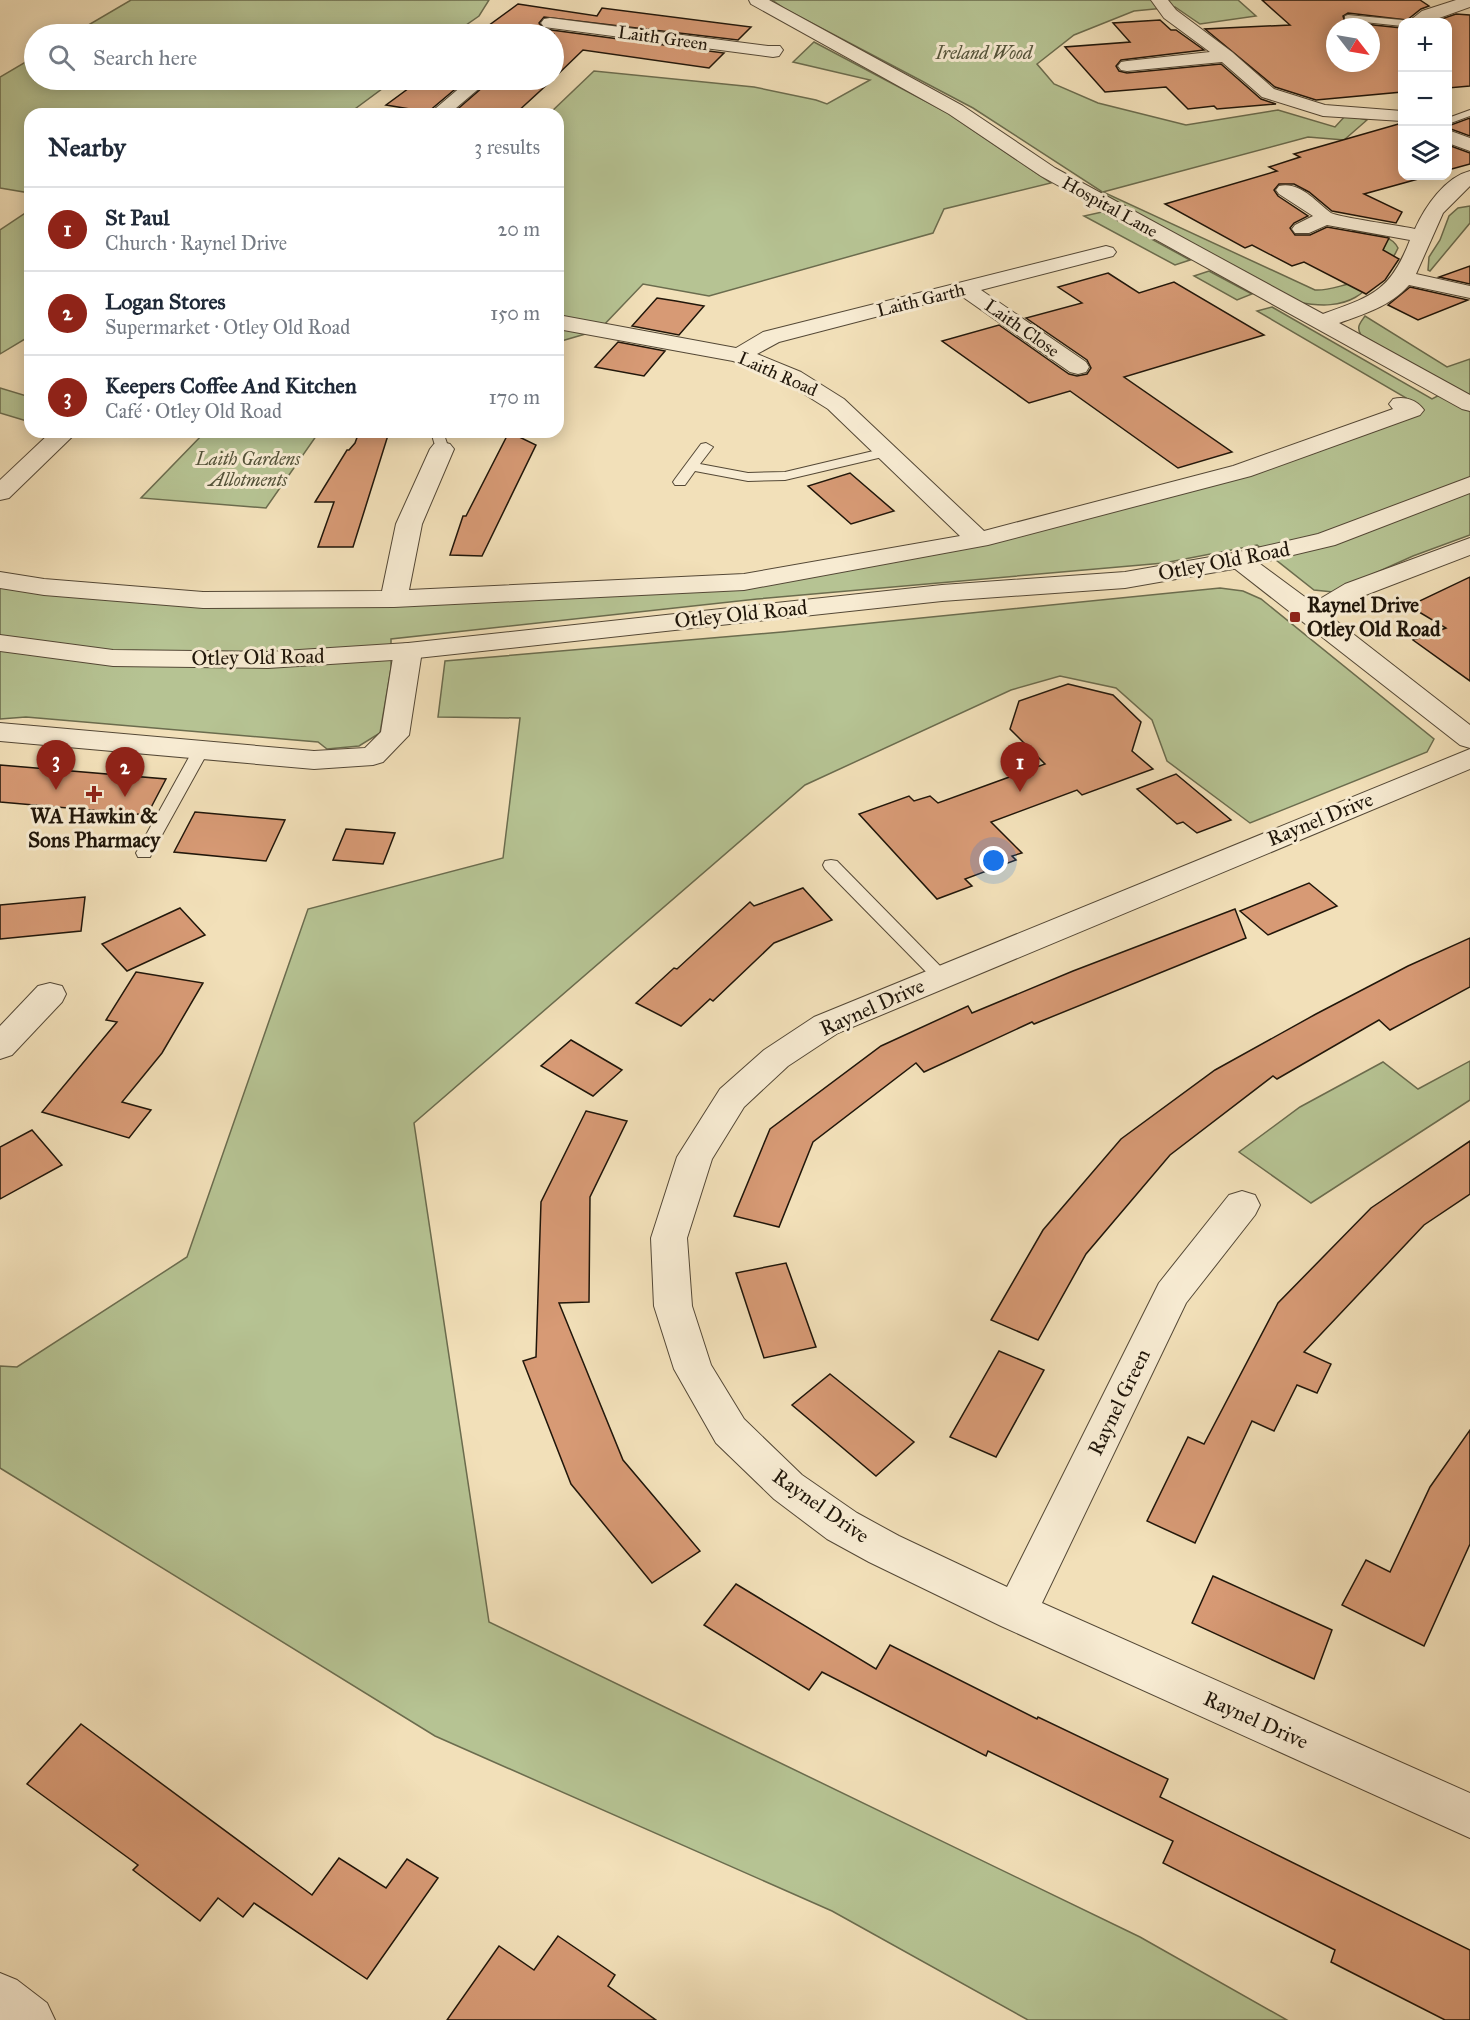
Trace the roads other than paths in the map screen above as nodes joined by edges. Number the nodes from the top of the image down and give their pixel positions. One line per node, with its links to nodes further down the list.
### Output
1 (756, 0): 33 (street, Hospital Lane)
2 (1159, 0): 12 (street)
3 (1470, 1): 5 (street)
4 (564, 8): 7 (street)
5 (1423, 18)
6 (1380, 21): 8 (lane)
7 (550, 23): 9 (street, Laith Green)
8 (1398, 23)
9 (558, 24)
10 (564, 25): 11 (street, Laith Green)
11 (774, 50)
12 (1226, 56): 13 (street); 17 (street)
13 (1127, 66)
14 (468, 90): 15 (street)
15 (445, 108)
16 (1470, 113): 18 (lane)
17 (1398, 116)
18 (1452, 120)
19 (1452, 138): 20 (street)
20 (1470, 145)
21 (1470, 177): 23 (street)
22 (1286, 190): 25 (street)
23 (1448, 193): 24 (street); 27 (street)
24 (1470, 198)
25 (1325, 218): 26 (street); 27 (street)
26 (1302, 229)
27 (1422, 236): 29 (street)
28 (1107, 252): 30 (street, Laith Garth)
29 (1403, 277): 31 (street); 33 (street)
30 (965, 289): 34 (street, Laith Garth); 35 (street, Laith Close)
31 (1470, 292)
32 (564, 323): 34 (street, Laith Road)
33 (1320, 323): 37 (street, Hospital Lane)
34 (739, 355): 41 (street, Laith Road)
35 (1078, 367)
36 (1401, 404): 46 (street, Otley Old Road)
37 (1470, 404)
38 (59, 438): 45 (street)
39 (440, 440): 50 (street)
40 (706, 447): 42 (lane)
41 (886, 452): 42 (lane); 46 (street, Laith Road)
42 (692, 467): 43 (lane)
43 (680, 482)
44 (1470, 484): 48 (street, Otley Old Road)
45 (0, 493)
46 (979, 540): 50 (street, Otley Old Road)
47 (1470, 546): 51 (street)
48 (1239, 560): 51 (street); 53 (street, Otley Old Road)
49 (0, 580): 50 (street, Otley Old Road)
50 (393, 599)
51 (1314, 614): 55 (street)
52 (0, 643): 53 (street, Otley Old Road)
53 (408, 651): 56 (street)
54 (0, 732): 56 (street)
55 (1470, 739)
56 (201, 750): 58 (lane)
57 (1470, 758): 60 (street, Raynel Drive)
58 (144, 853)
59 (831, 865): 60 (lane)
60 (940, 976): 64 (street, Raynel Drive)
61 (50, 994): 62 (street)
62 (0, 1047)
63 (1242, 1204): 64 (street, Raynel Green)
64 (1016, 1612): 65 (street, Raynel Drive)
65 (1470, 1816)
66 (0, 1997): 67 (street)
67 (30, 2020)

